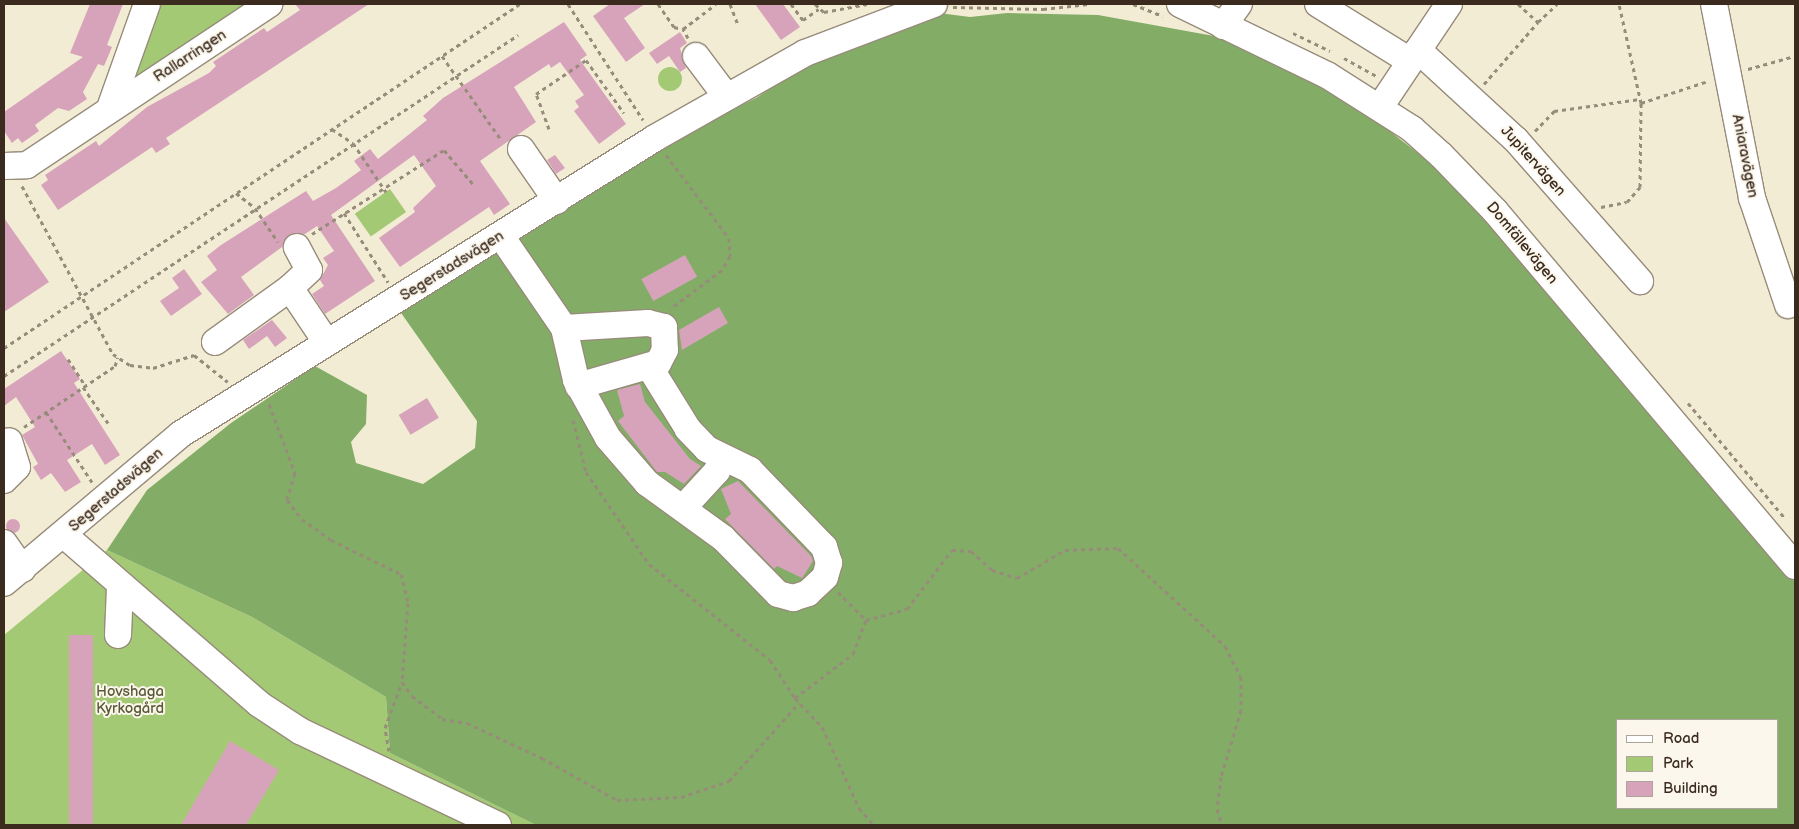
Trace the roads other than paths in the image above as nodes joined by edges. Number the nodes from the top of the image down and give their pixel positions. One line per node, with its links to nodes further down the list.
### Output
1 (147, 4): 14 (street)
2 (269, 4): 14 (street, Rallarringen)
3 (1180, 4): 9 (street, Domfällevägen)
4 (1239, 4): 9 (street)
5 (1318, 4): 11 (street, Jupitervägen)
6 (1449, 4): 11 (street)
7 (1714, 4): 22 (street, Aniaravägen)
8 (930, 6): 12 (street, Segerstadsvägen)
9 (1223, 26): 13 (street, Domfällevägen)
10 (696, 56): 12 (street)
11 (1414, 56): 13 (street); 20 (street, Jupitervägen)
12 (726, 96): 17 (street, Segerstadsvägen)
13 (1380, 107): 34 (street, Domfällevägen)
14 (110, 108): 16 (street, Rallarringen)
15 (514, 148): 17 (street)
16 (11, 167)
17 (557, 201): 18 (street, Segerstadsvägen)
18 (501, 236): 23 (street); 25 (street, Segerstadsvägen)
19 (297, 247): 21 (street)
20 (1640, 281)
21 (290, 288): 24 (street); 25 (street)
22 (1788, 305)
23 (564, 328): 26 (street); 27 (street)
24 (215, 342)
25 (327, 343): 32 (street, Segerstadsvägen)
26 (649, 366): 27 (street); 29 (street)
27 (578, 386): 31 (street)
28 (9, 441): 30 (street)
29 (722, 458): 31 (street); 31 (street)
30 (4, 480)
31 (683, 508)
32 (64, 535): 35 (street, Segerstadsvägen); 36 (street)
33 (4, 543): 35 (street)
34 (1795, 566)
35 (13, 576)
36 (120, 587): 37 (street); 38 (street)
37 (118, 635)
38 (498, 825)

